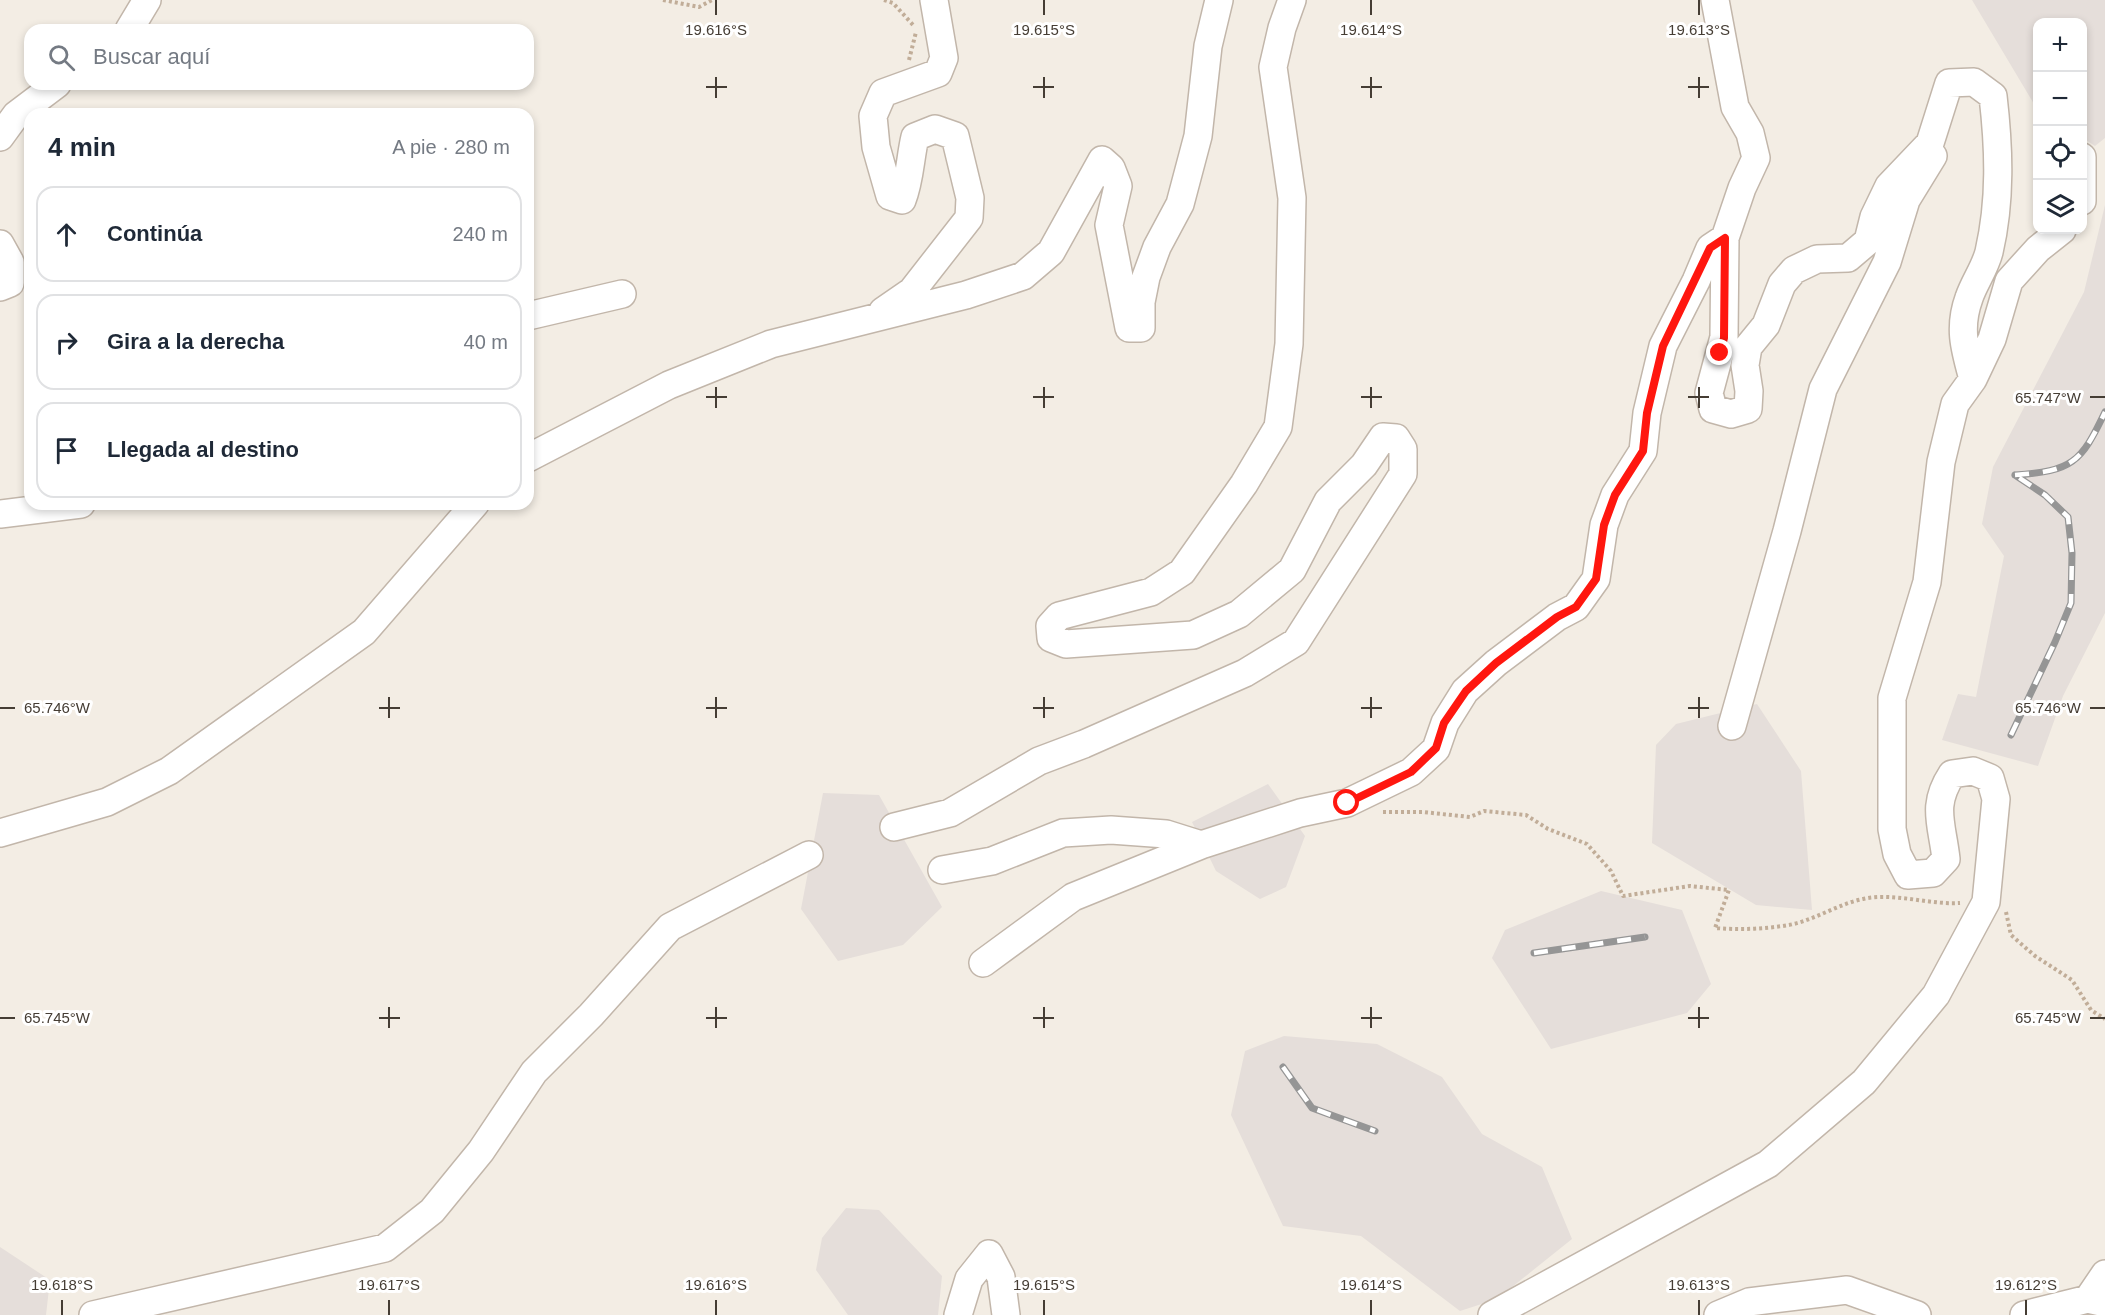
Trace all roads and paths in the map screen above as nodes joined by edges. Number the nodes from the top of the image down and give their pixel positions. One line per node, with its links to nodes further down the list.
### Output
1 (147, 0): 9 (lane)
2 (663, 0): 3 (path)
3 (712, 0)
4 (884, 0): 10 (path)
5 (934, 0): 10 (lane)
6 (1219, 0): 22 (lane)
7 (1292, 0): 30 (lane)
8 (1715, 0): 17 (lane)
9 (133, 24)
10 (902, 87): 22 (lane)
11 (49, 90): 13 (lane)
12 (1943, 105): 17 (lane); 23 (lane); 28 (lane)
13 (25, 108)
14 (24, 109): 15 (lane)
15 (0, 137)
16 (2057, 234): 23 (lane)
17 (1725, 238): 29 (lane)
18 (0, 244): 19 (lane)
19 (0, 287)
20 (622, 294): 21 (lane)
21 (534, 315)
22 (873, 319): 24 (lane)
23 (1973, 379): 35 (lane)
24 (534, 455)
25 (32, 510): 27 (lane)
26 (471, 510): 31 (lane)
27 (0, 514)
28 (1732, 726)
29 (1347, 803): 32 (lane); 35 (path)
30 (894, 827)
31 (0, 833)
32 (1201, 845): 34 (lane); 36 (lane)
33 (809, 855): 40 (lane)
34 (942, 870)
35 (1986, 902): 37 (path); 43 (lane)
36 (983, 963)
37 (2105, 1019)
38 (2105, 1274): 39 (lane)
39 (2096, 1301): 46 (lane)
40 (93, 1315)
41 (958, 1315): 42 (lane)
42 (1006, 1315)
43 (1492, 1315)
44 (1718, 1315): 45 (lane)
45 (1917, 1315)
46 (2024, 1315)

